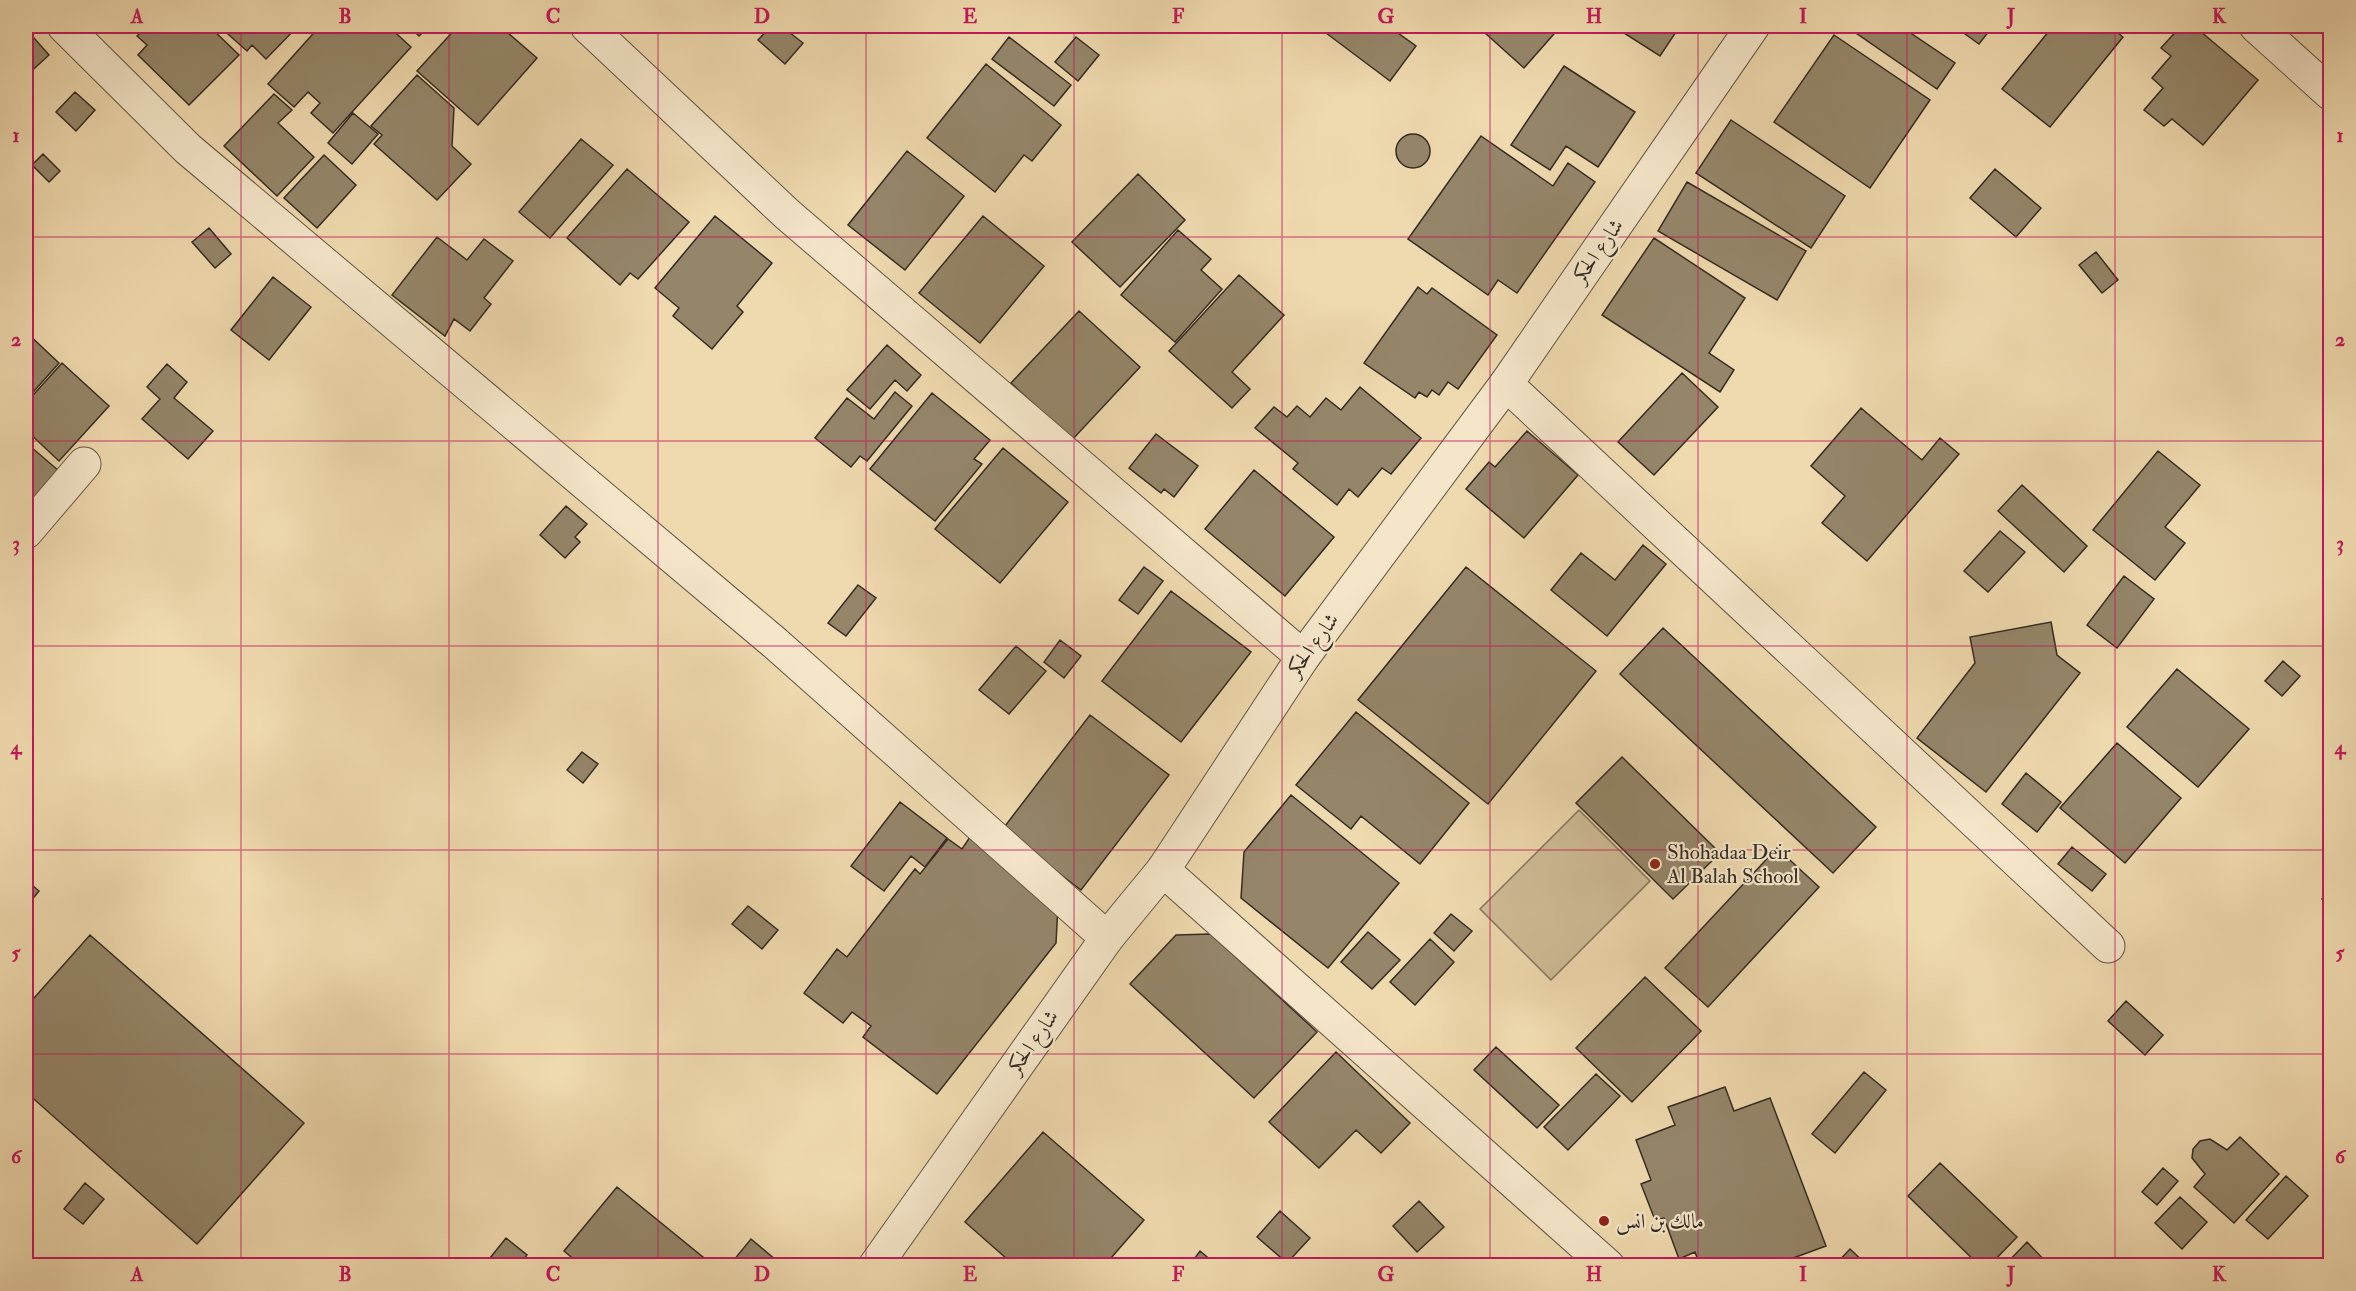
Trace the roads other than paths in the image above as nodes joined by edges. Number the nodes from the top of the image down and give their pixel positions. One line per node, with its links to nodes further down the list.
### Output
1 (64, 26): 11 (street)
2 (587, 26): 9 (street)
3 (1753, 26): 6 (street, شارع الحكر)
4 (2256, 26): 5 (street)
5 (2331, 93)
6 (1506, 384): 9 (street, شارع الحكر); 12 (street)
7 (84, 464): 8 (street)
8 (26, 532)
9 (1303, 657): 10 (street, شارع الحكر)
10 (1163, 870): 11 (street, شارع الحكر); 14 (street)
11 (1107, 938): 13 (street, شارع الحكر)
12 (2108, 946)
13 (875, 1266)
14 (1608, 1266)

